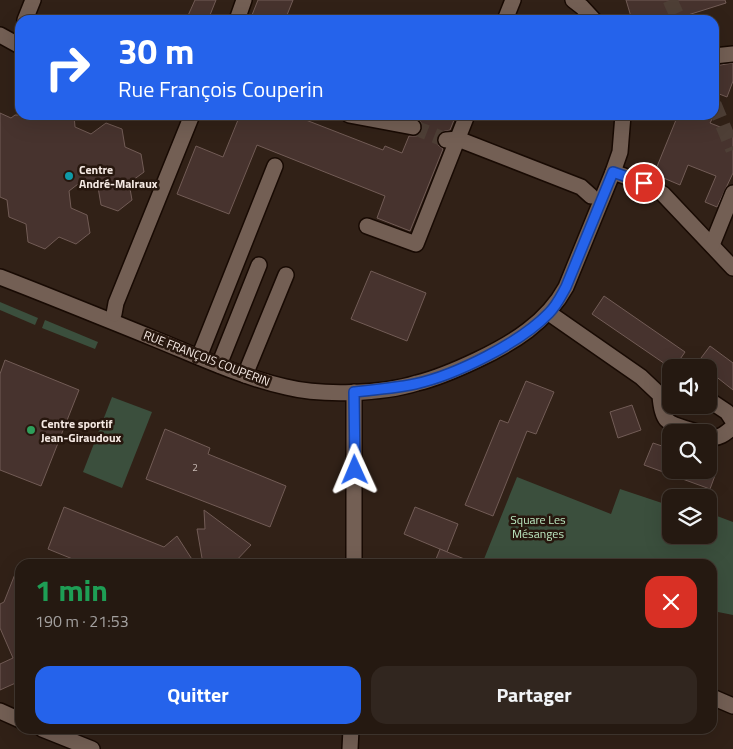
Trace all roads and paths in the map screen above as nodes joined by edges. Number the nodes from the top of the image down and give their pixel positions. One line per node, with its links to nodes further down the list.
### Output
1 (33, 0): 5 (street)
2 (244, 0): 6 (street)
3 (513, 0): 7 (street)
4 (573, 0): 8 (street)
5 (27, 15)
6 (239, 15)
7 (507, 15)
8 (590, 15)
9 (0, 35): 10 (street)
10 (15, 40)
11 (733, 54): 12 (street)
12 (719, 55)
13 (184, 120): 30 (street)
14 (376, 120): 17 (street)
15 (464, 120): 18 (street)
16 (623, 120): 20 (street, RUE FRANÇOIS COUPERIN)
17 (413, 127)
18 (452, 140): 22 (street); 23 (street)
19 (275, 166): 31 (street)
20 (613, 172): 24 (street); 29 (street, RUE FRANÇOIS COUPERIN)
21 (733, 193): 24 (street)
22 (592, 196)
23 (367, 226)
24 (712, 244): 26 (street)
25 (259, 264): 32 (street)
26 (733, 268)
27 (286, 275): 33 (street)
28 (0, 277): 31 (street, RUE FRANÇOIS COUPERIN)
29 (549, 313): 34 (street); 35 (street, RUE FRANÇOIS COUPERIN)
30 (114, 314)
31 (199, 356): 32 (street, RUE FRANÇOIS COUPERIN)
32 (220, 365): 33 (street, RUE FRANÇOIS COUPERIN)
33 (245, 375): 35 (street, RUE FRANÇOIS COUPERIN)
34 (662, 391)
35 (354, 392): 42 (street)
36 (717, 405): 38 (street)
37 (662, 414): 39 (street)
38 (733, 422)
39 (674, 424)
40 (733, 427): 41 (street)
41 (717, 437)
42 (354, 559)
43 (717, 699): 44 (street)
44 (733, 706)
45 (0, 711): 46 (street)
46 (15, 718)
47 (54, 734): 49 (street)
48 (351, 734): 50 (street)
49 (92, 749)
50 (350, 749)

